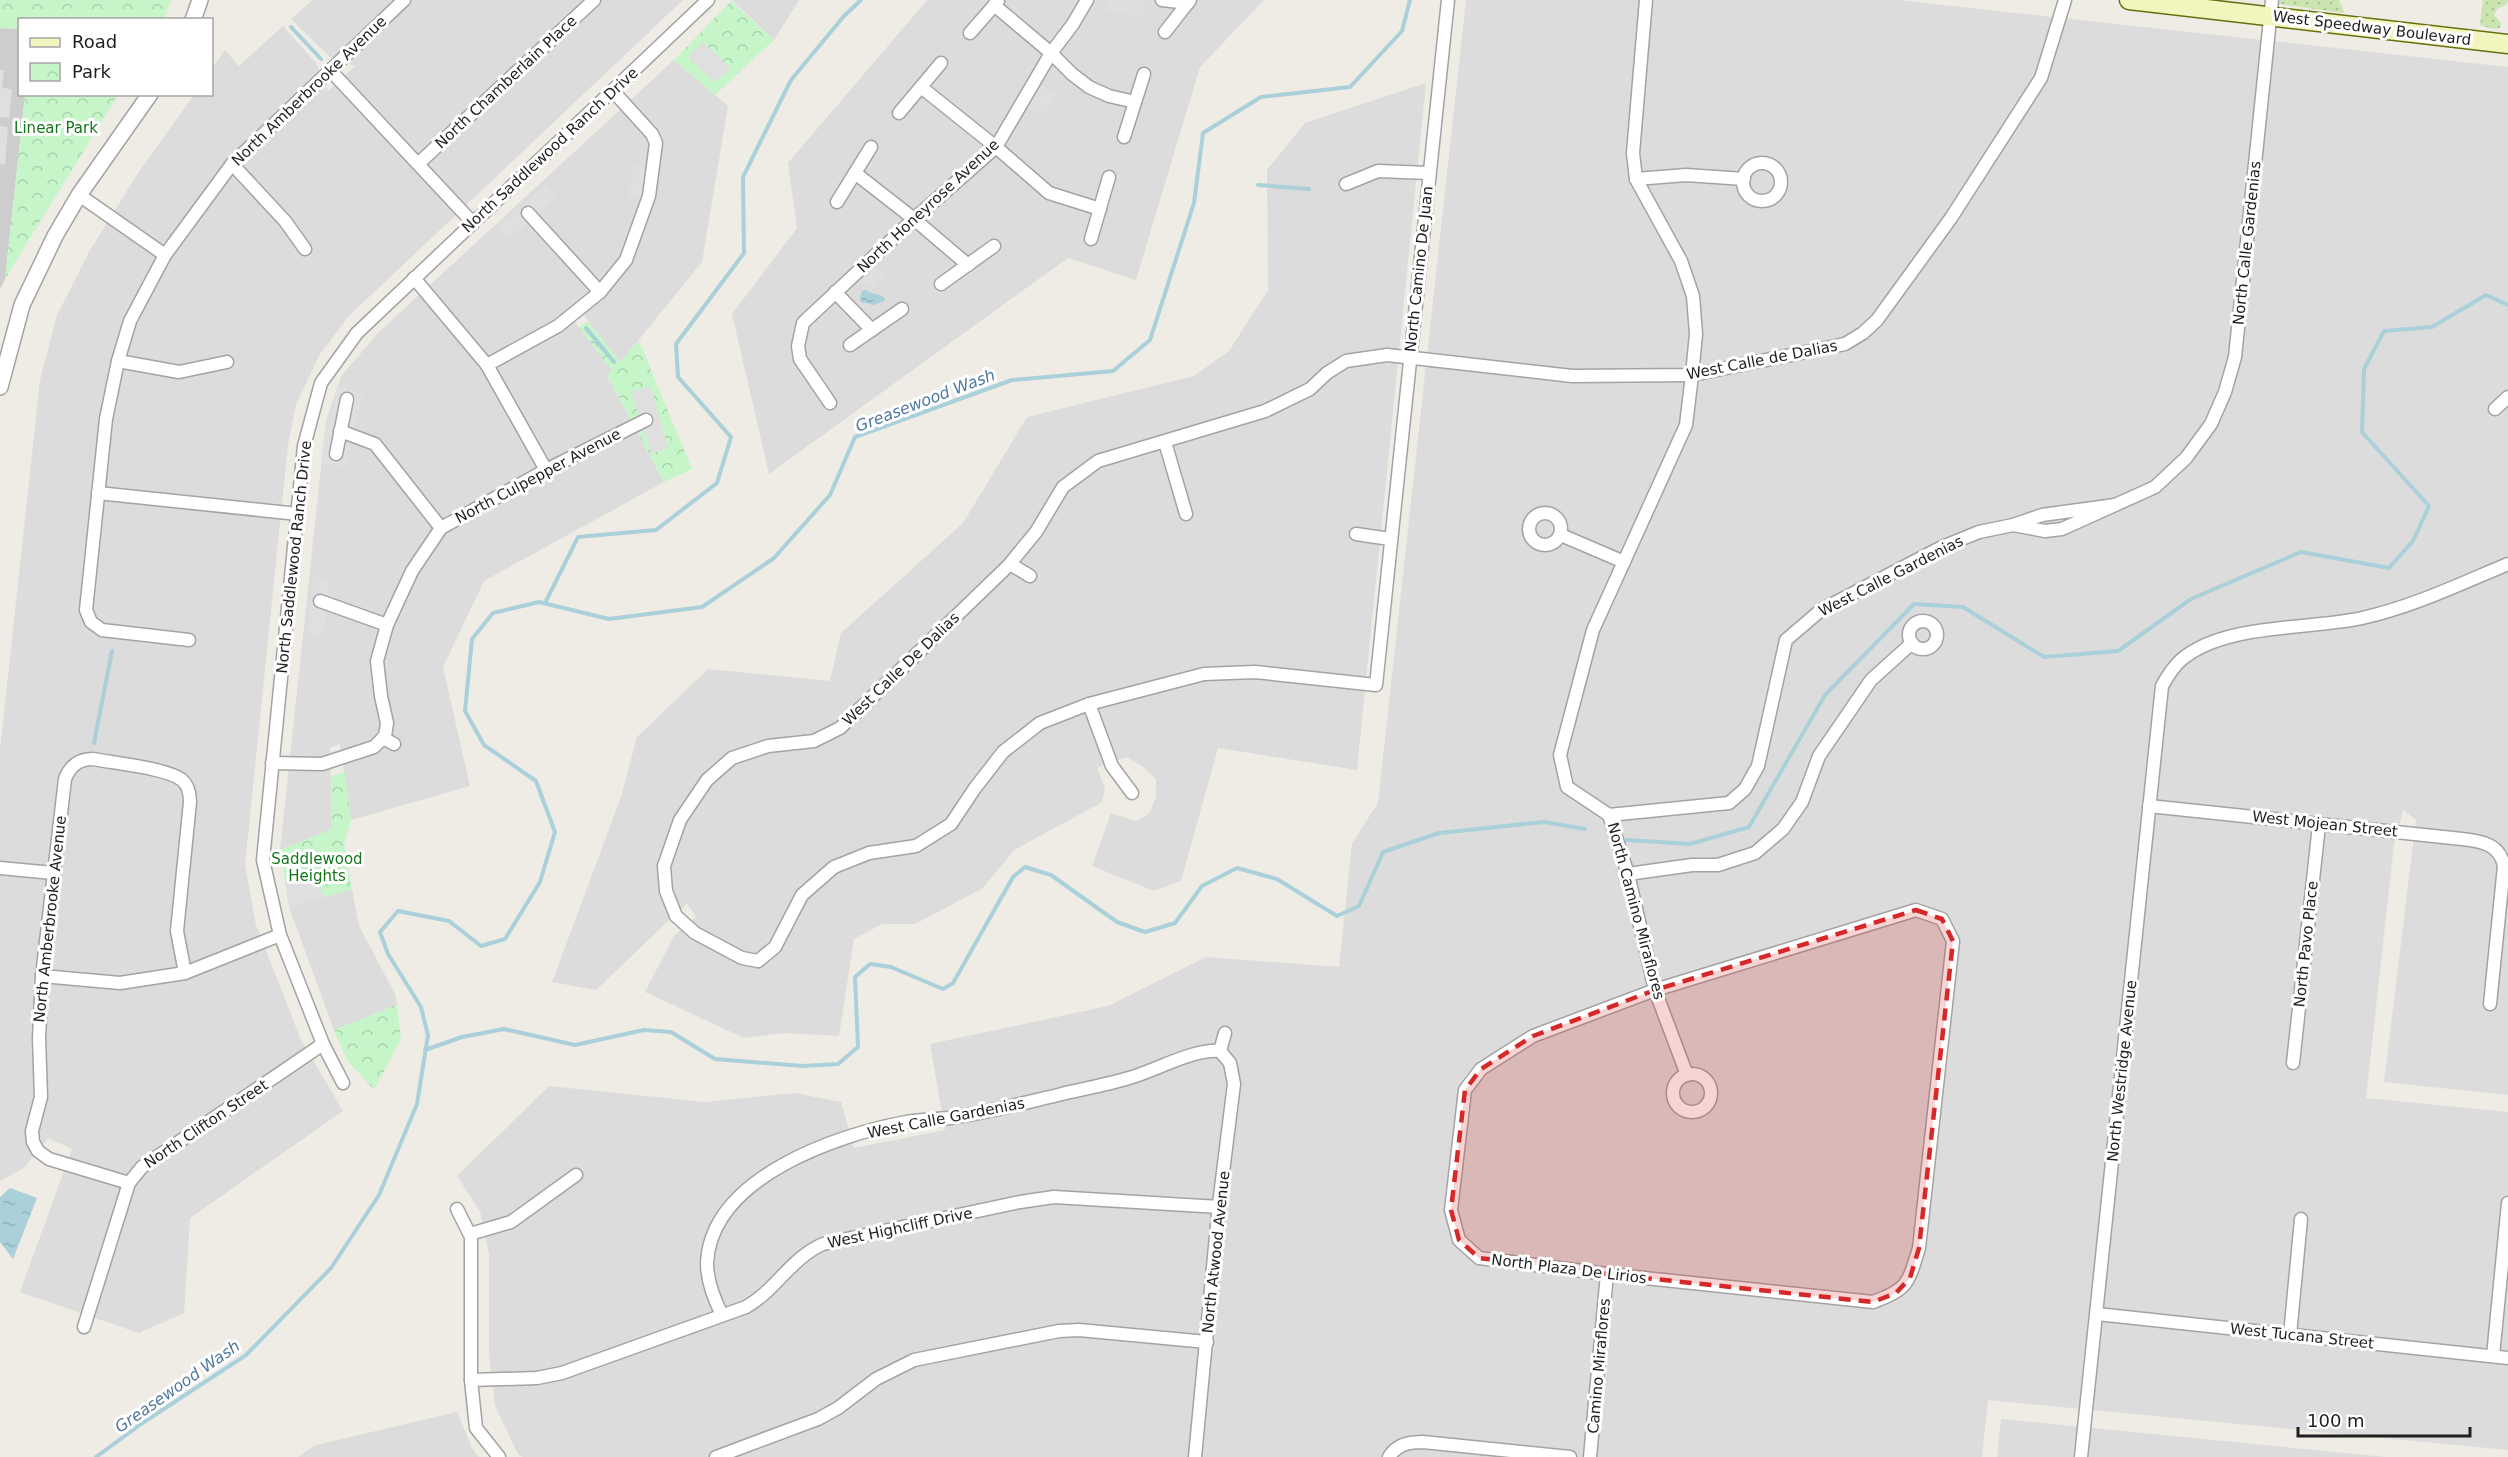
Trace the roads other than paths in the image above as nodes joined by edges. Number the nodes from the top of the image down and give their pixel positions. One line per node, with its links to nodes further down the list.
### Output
1 (200, 0): 14 (street)
2 (404, 0): 20 (street, North Amberbrooke Avenue)
3 (594, 0): 30 (street, North Chamberlain Place)
4 (708, 0): 23 (street, North Saddlewood Ranch Drive)
5 (1087, 0): 18 (street, North Honeyrose Avenue)
6 (1162, 0): 11 (street)
7 (1448, 0): 33 (street, North Camino De Juan)
8 (1646, 0): 35 (street, North Camino Miraflores)
9 (2065, 0): 60 (street, West Calle de Dalias)
10 (2129, 0): 13 (main road, West Speedway Boulevard)
11 (1189, 1): 15 (street)
12 (996, 3): 16 (street); 18 (street)
13 (2272, 8): 17 (main road, West Speedway Boulevard); 70 (street, North Calle Gardenias)
14 (194, 18)
15 (1165, 32)
16 (970, 33)
17 (2508, 44)
18 (1051, 53): 25 (street); 29 (street, North Honeyrose Avenue)
19 (941, 63): 22 (street)
20 (330, 69): 30 (street); 31 (street, North Amberbrooke Avenue)
21 (1144, 74): 25 (street)
22 (921, 87): 26 (street); 29 (street)
23 (613, 91): 43 (street, North Saddlewood Ranch Drive); 51 (street)
24 (149, 96): 38 (street)
25 (1135, 102): 27 (street)
26 (899, 112)
27 (1124, 137)
28 (871, 147): 32 (street)
29 (996, 147): 40 (street); 42 (street, North Honeyrose Avenue)
30 (419, 163): 43 (street)
31 (232, 164): 46 (street); 47 (street, North Amberbrooke Avenue)
32 (855, 173): 39 (street); 42 (street)
33 (1429, 173): 37 (street); 56 (street, North Camino De Juan)
34 (1109, 177): 40 (street)
35 (1636, 179): 36 (street); 60 (street, North Camino Miraflores)
36 (1744, 179)
37 (1346, 184)
38 (79, 195): 47 (street); 61 (street)
39 (837, 202)
40 (1100, 209): 44 (street)
41 (528, 213): 51 (street)
42 (914, 219): 48 (street); 52 (street, North Honeyrose Avenue)
43 (473, 223): 49 (street, North Saddlewood Ranch Drive)
44 (1091, 239)
45 (994, 246): 48 (street)
46 (305, 249)
47 (165, 255): 57 (street, North Amberbrooke Avenue)
48 (968, 265): 50 (street)
49 (414, 278): 59 (street); 73 (street, North Saddlewood Ranch Drive)
50 (940, 284)
51 (600, 292): 59 (street)
52 (836, 292): 54 (street); 64 (street, North Honeyrose Avenue)
53 (902, 309): 54 (street)
54 (872, 330): 55 (street)
55 (850, 345)
56 (1410, 357): 60 (street, West Calle de Dalias); 68 (street, West Calle De Dalias); 78 (street, North Camino De Juan)
57 (118, 361): 58 (street); 72 (street, North Amberbrooke Avenue)
58 (226, 362)
59 (487, 365): 71 (street)
60 (1692, 375): 79 (street, North Camino Miraflores)
61 (0, 387)
62 (2508, 397): 65 (street)
63 (347, 399): 67 (street)
64 (830, 403)
65 (2495, 409)
66 (646, 420): 71 (street, North Culpepper Avenue)
67 (340, 431): 69 (street); 75 (street)
68 (1165, 442): 74 (street); 80 (street, West Calle De Dalias)
69 (336, 454)
70 (2186, 458): 91 (street, West Calle Gardenias)
71 (546, 470): 75 (street, North Culpepper Avenue)
72 (98, 493): 73 (street); 85 (street, North Amberbrooke Avenue)
73 (298, 513): 88 (street, North Saddlewood Ranch Drive)
74 (1186, 514)
75 (441, 528): 84 (street, North Culpepper Avenue)
76 (1356, 534): 78 (street)
77 (1561, 535): 79 (street)
78 (1390, 539): 87 (street, North Camino De Juan)
79 (1624, 562): 91 (street, North Camino Miraflores)
80 (1010, 564): 82 (street); 87 (street, West Calle De Dalias)
81 (2508, 564): 90 (street, North Westridge Avenue)
82 (1030, 576)
83 (320, 601): 84 (street)
84 (387, 625): 88 (street, North Culpepper Avenue)
85 (189, 640)
86 (1912, 643): 95 (street)
87 (1089, 704): 89 (street)
88 (272, 763): 96 (street, North Saddlewood Ranch Drive)
89 (1132, 794)
90 (2149, 806): 92 (street, West Mojean Street); 115 (street, North Westridge Avenue)
91 (1609, 816): 95 (street, North Camino Miraflores)
92 (2319, 825): 100 (street, West Mojean Street); 104 (street, North Pavo Place)
93 (0, 868): 94 (street)
94 (53, 873): 97 (street, North Amberbrooke Avenue); 98 (street, North Amberbrooke Avenue)
95 (1628, 874): 99 (street, North Camino Miraflores)
96 (280, 935): 97 (street); 102 (street, North Saddlewood Ranch Drive)
97 (185, 973): 98 (street)
98 (42, 976): 108 (street, North Amberbrooke Avenue)
99 (1655, 990): 105 (street, North Camino Miraflores); 114 (street, North Plaza De Lirios); 114 (street, North Plaza De Lirios)
100 (2490, 1004)
101 (1225, 1033): 103 (street)
102 (323, 1044): 106 (street, North Saddlewood Ranch Drive); 108 (street, North Clifton Street)
103 (1220, 1051): 110 (street, North Atwood Avenue); 116 (street, West Calle Gardenias)
104 (2293, 1063)
105 (1687, 1075)
106 (343, 1083)
107 (576, 1175): 113 (street)
108 (129, 1183): 117 (street, North Clifton Street)
109 (2508, 1203): 120 (street)
110 (1219, 1207): 116 (street, West Highcliff Drive); 119 (street, North Atwood Avenue)
111 (457, 1209): 113 (street)
112 (2301, 1219): 118 (street)
113 (470, 1234): 122 (street)
114 (1607, 1274): 128 (street, Camino Miraflores)
115 (2097, 1314): 118 (street, West Tucana Street); 129 (street, North Westridge Avenue)
116 (722, 1315): 122 (street, West Highcliff Drive)
117 (84, 1327)
118 (2289, 1335): 120 (street, West Tucana Street)
119 (1207, 1342): 125 (street); 126 (street, North Atwood Avenue)
120 (2493, 1356): 121 (street, West Tucana Street)
121 (2508, 1358)
122 (471, 1380): 124 (street)
123 (1394, 1448): 127 (street)
124 (499, 1457)
125 (716, 1457)
126 (1195, 1457)
127 (1570, 1457)
128 (1590, 1457)
129 (2081, 1457)

